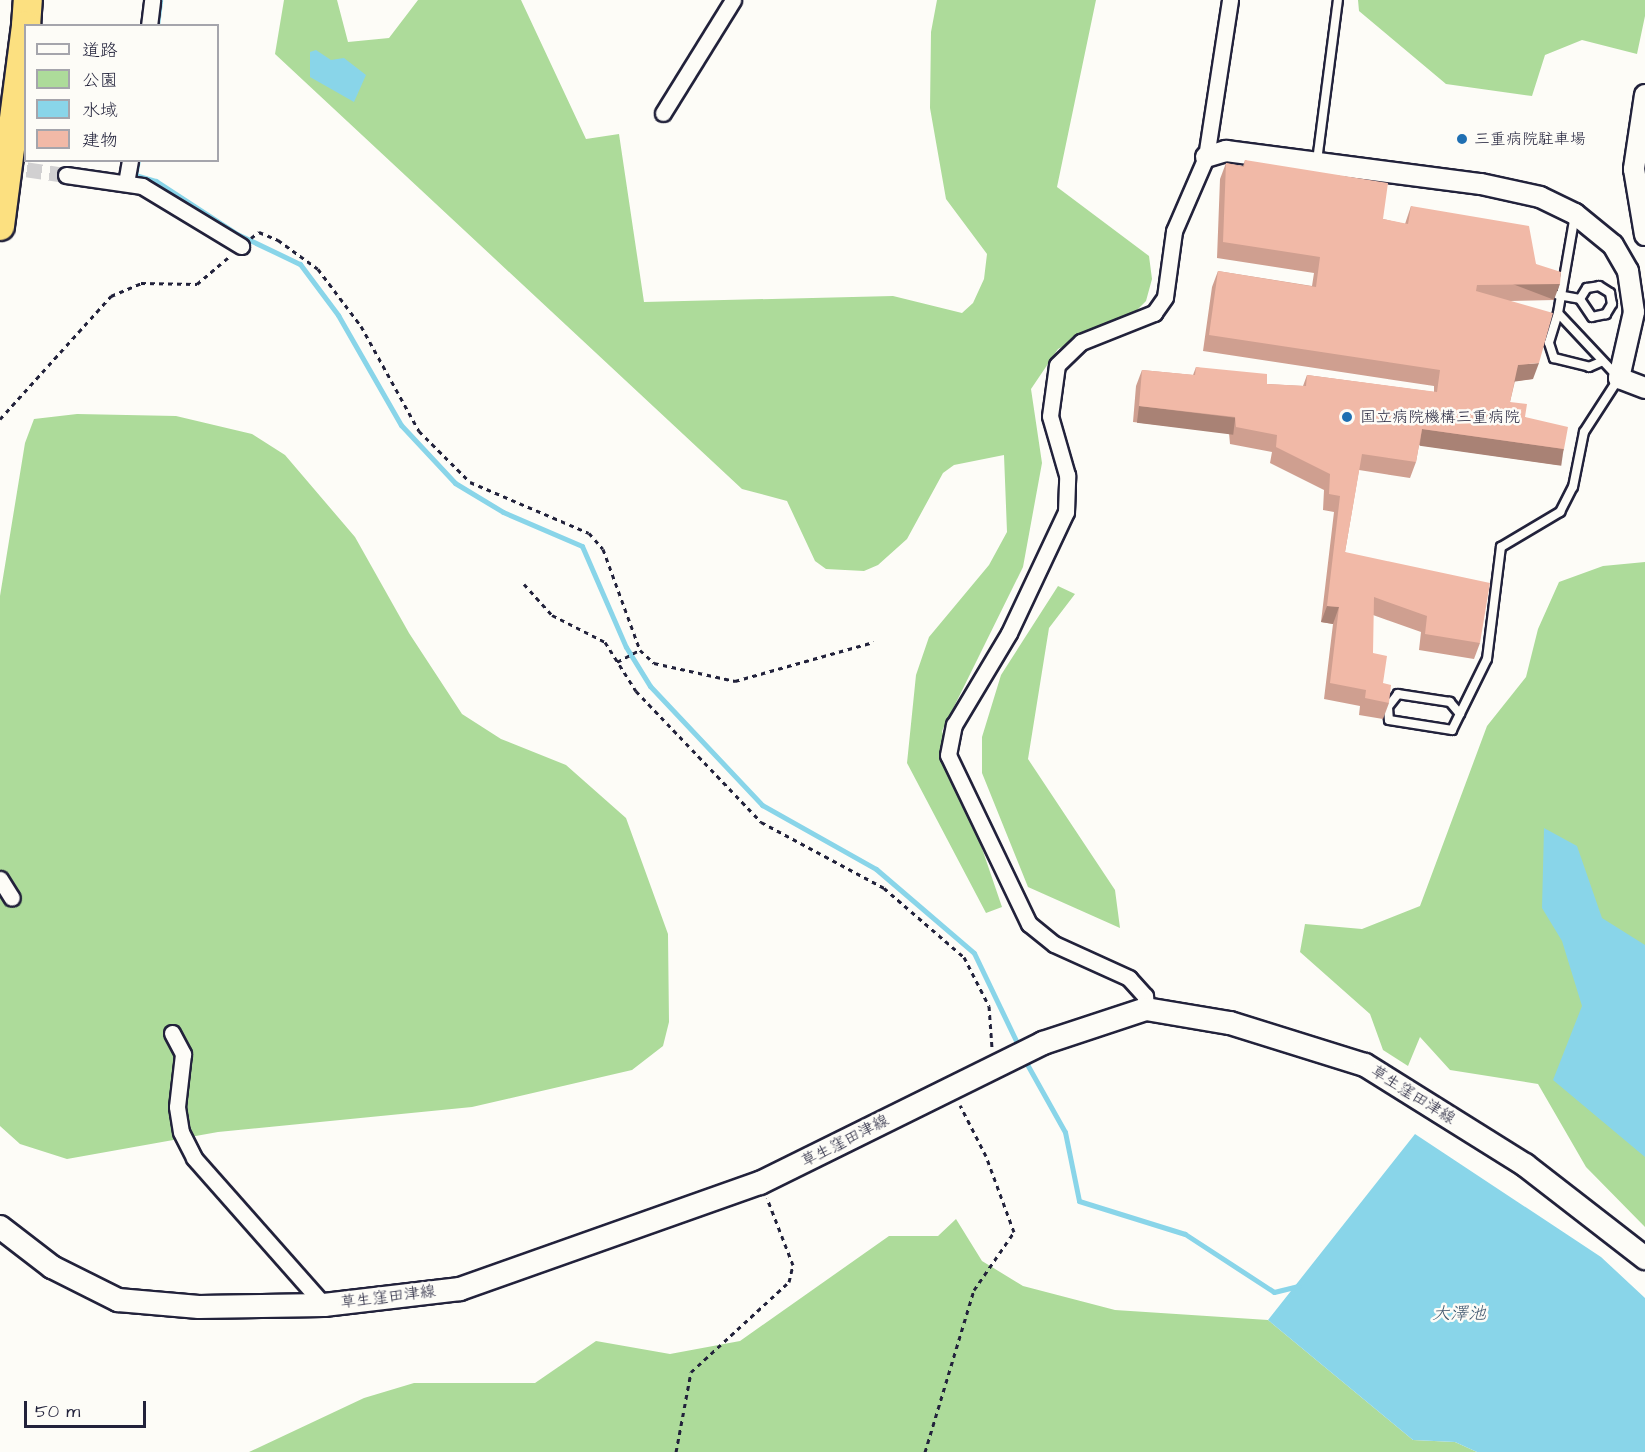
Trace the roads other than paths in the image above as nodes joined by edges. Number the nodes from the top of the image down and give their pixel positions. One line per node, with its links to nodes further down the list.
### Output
1 (28, 0): 6 (highway)
2 (152, 0): 7 (street)
3 (733, 0): 10 (street)
4 (1230, 0): 11 (street)
5 (1338, 0): 13 (lane)
6 (26, 24)
7 (149, 24)
8 (24, 41): 17 (highway)
9 (1645, 94): 18 (street)
10 (663, 113)
11 (1206, 157): 13 (street); 29 (street)
12 (130, 162): 15 (street)
13 (1317, 163): 16 (street)
14 (66, 175): 15 (street)
15 (126, 183): 19 (street)
16 (1575, 214): 20 (lane); 24 (street)
17 (0, 226)
18 (1645, 235)
19 (241, 246)
20 (1558, 295): 21 (lane); 22 (lane)
21 (1580, 299): 21 (lane)
22 (1557, 313): 23 (lane); 23 (lane)
23 (1600, 362): 24 (lane)
24 (1619, 378): 25 (street); 26 (lane)
25 (1645, 388)
26 (1460, 714): 26 (lane)
27 (0, 879): 28 (street)
28 (12, 898)
29 (1146, 1009): 32 (main road, 草生窪田津線); 33 (main road, 草生窪田津線)
30 (172, 1033): 33 (street)
31 (0, 1227): 33 (main road, 草生窪田津線)
32 (1645, 1258)
33 (324, 1305)

